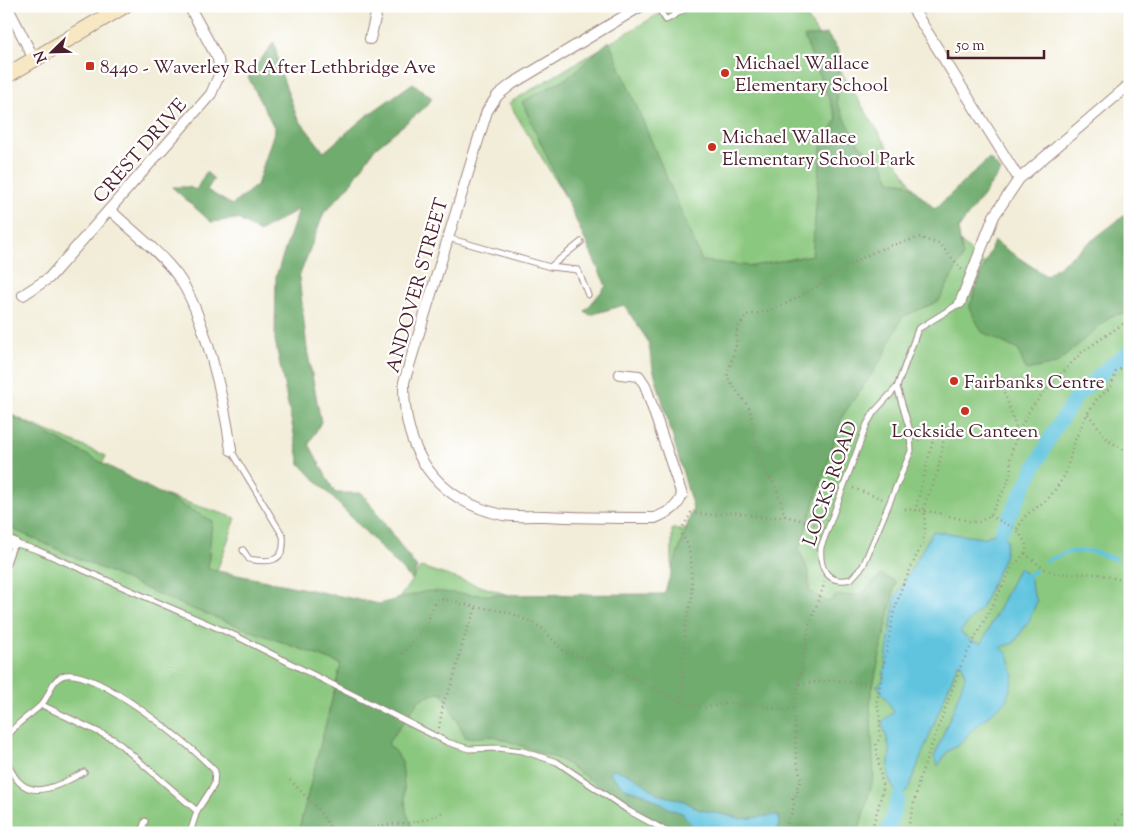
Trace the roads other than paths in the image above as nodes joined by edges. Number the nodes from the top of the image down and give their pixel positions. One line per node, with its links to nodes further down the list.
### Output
1 (7, 6): 10 (street)
2 (124, 6): 10 (main road)
3 (189, 6): 14 (street, CREST DRIVE)
4 (378, 6): 9 (street)
5 (641, 6): 15 (street, ANDOVER STREET)
6 (657, 6): 7 (lane)
7 (690, 6)
8 (911, 6): 13 (street)
9 (370, 39)
10 (34, 59): 11 (main road)
11 (6, 76)
12 (1130, 84): 13 (street, LOCKS ROAD)
13 (1019, 179): 20 (street, LOCKS ROAD)
14 (110, 210): 18 (street, CREST DRIVE); 23 (street)
15 (447, 238): 17 (lane); 21 (street, ANDOVER STREET)
16 (581, 242): 17 (lane)
17 (550, 267): 19 (lane)
18 (23, 295)
19 (588, 295)
20 (960, 303): 22 (lane, LOCKS ROAD)
21 (620, 374)
22 (897, 387): 22 (lane, LOCKS ROAD)
23 (231, 450): 25 (lane)
24 (10, 542): 26 (lane); 35 (lane)
25 (243, 550)
26 (6, 566)
27 (42, 705): 28 (lane); 31 (lane); 31 (lane)
28 (6, 741)
29 (6, 757): 30 (lane)
30 (84, 772)
31 (197, 811): 34 (lane)
32 (145, 821): 33 (lane)
33 (141, 833)
34 (190, 833)
35 (670, 833)

